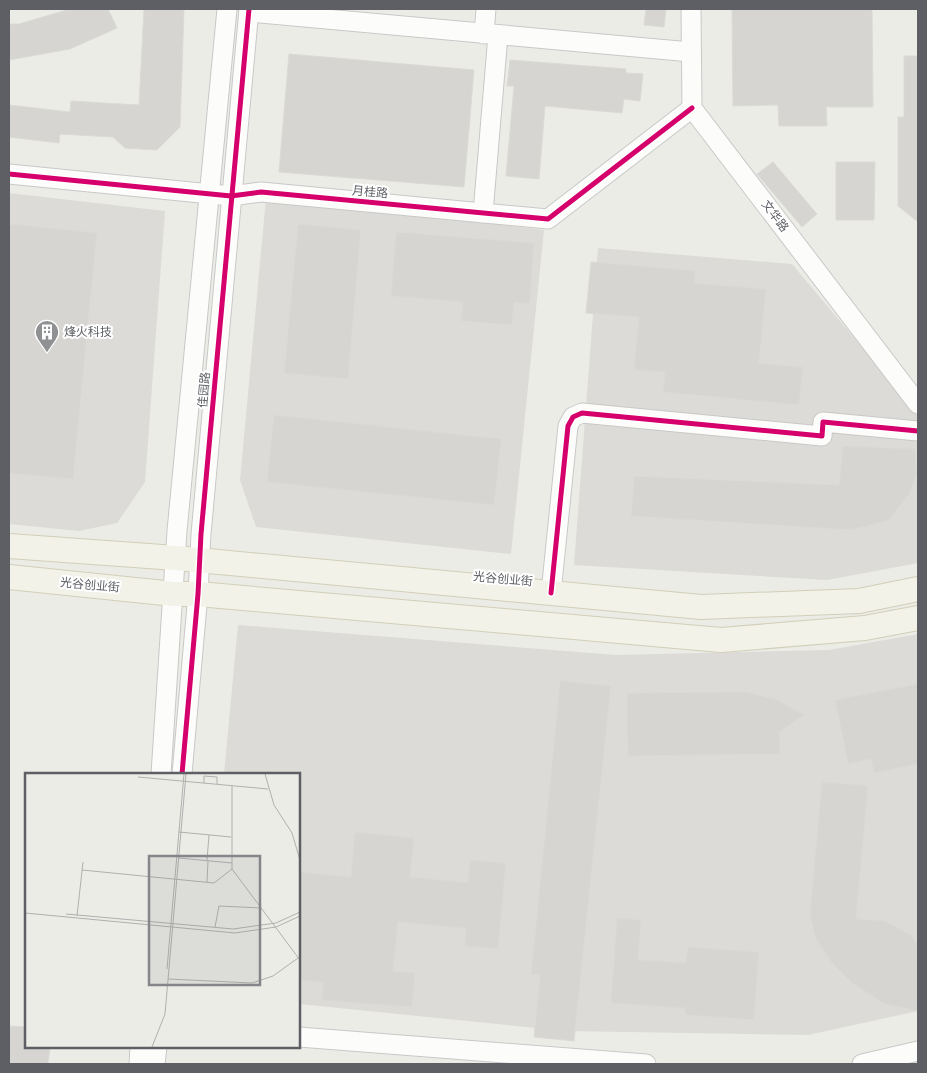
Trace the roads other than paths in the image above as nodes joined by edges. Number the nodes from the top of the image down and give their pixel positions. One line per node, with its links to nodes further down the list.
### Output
1 (227, 9): 9 (street, 佳园路)
2 (486, 9): 5 (street)
3 (691, 9): 6 (street)
4 (249, 10): 5 (street); 10 (street, 佳园路)
5 (491, 34): 6 (street); 11 (street)
6 (691, 52): 7 (street)
7 (692, 108): 11 (street, 月桂路); 12 (street, 文华路)
8 (9, 174): 9 (street, 月桂路)
9 (209, 194): 10 (street, 月桂路); 15 (street, 佳园路)
10 (231, 196): 11 (street, 月桂路); 16 (street, 佳园路)
11 (483, 213)
12 (918, 404)
13 (918, 431): 19 (street)
14 (9, 546): 15 (main road, 光谷创业街)
15 (176, 558): 16 (main road, 光谷创业街); 20 (street, 佳园路)
16 (201, 560): 19 (main road, 光谷创业街); 21 (street, 佳园路)
17 (9, 577): 20 (main road, 光谷创业街)
18 (918, 589): 19 (main road, 光谷创业街)
19 (551, 593)
20 (174, 594): 21 (main road, 光谷创业街); 23 (street, 佳园路)
21 (198, 594): 22 (main road, 光谷创业街); 24 (street, 佳园路)
22 (918, 618)
23 (161, 773)
24 (182, 773)
25 (300, 1036): 31 (street)
26 (140, 1048): 29 (street)
27 (157, 1048): 30 (street)
28 (912, 1056): 32 (street)
29 (139, 1064)
30 (155, 1064)
31 (646, 1064)
32 (862, 1064)

